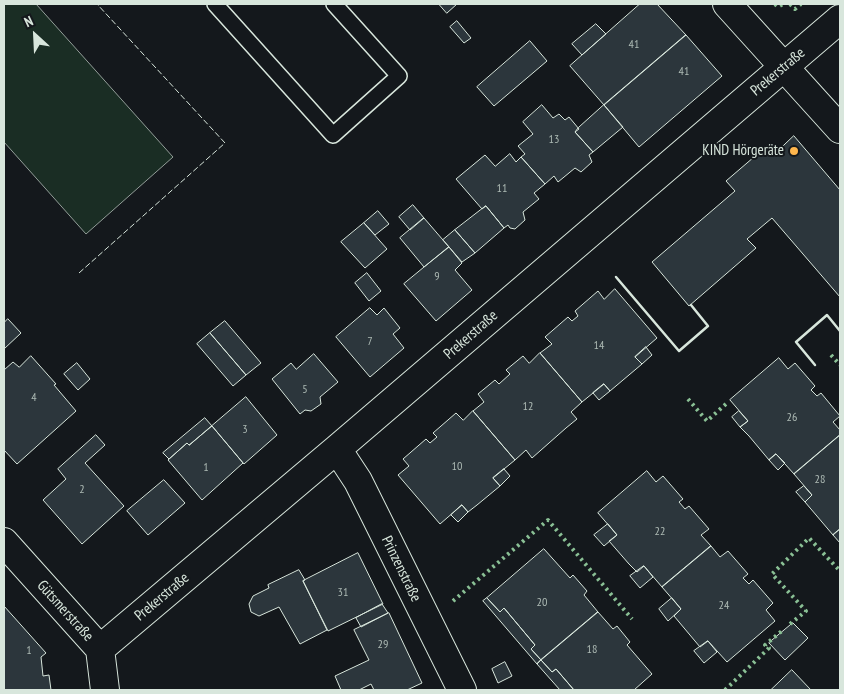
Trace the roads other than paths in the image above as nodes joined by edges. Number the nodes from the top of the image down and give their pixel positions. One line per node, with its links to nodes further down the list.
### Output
1 (215, 4): 2 (lane)
2 (334, 4)
3 (727, 4): 5 (street)
4 (840, 19): 5 (street, Prekerstraße)
5 (784, 67): 6 (street); 7 (street, Prekerstraße)
6 (840, 129)
7 (337, 449): 9 (street, Prekerstraße); 11 (street, Prinzenstraße)
8 (4, 542): 9 (street, Gütsmerstraße)
9 (100, 649): 10 (street, Gütsmerstraße)
10 (105, 690)
11 (462, 690)

